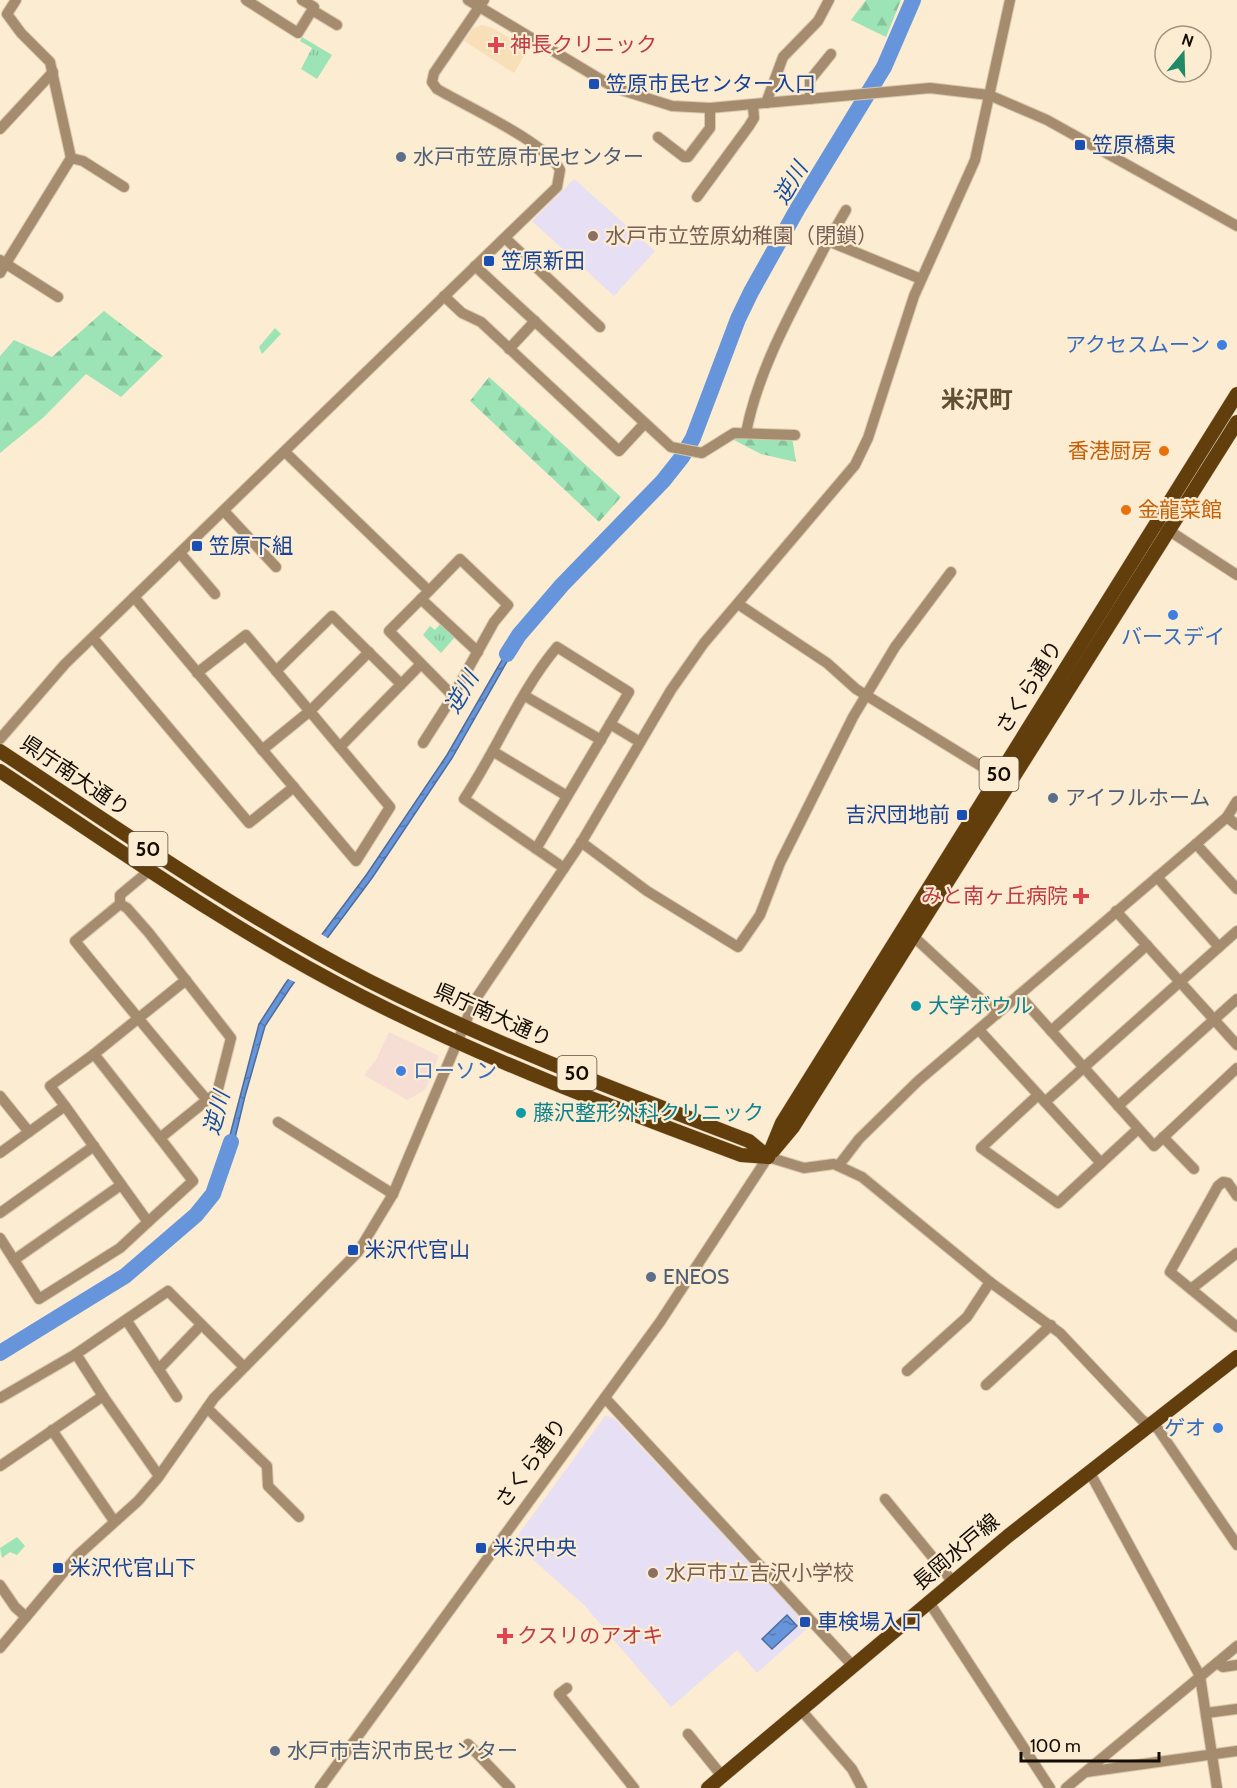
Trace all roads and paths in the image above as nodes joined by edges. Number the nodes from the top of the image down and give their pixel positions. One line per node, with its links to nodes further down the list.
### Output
1 (16, 0): 9 (street)
2 (246, 0): 8 (street)
3 (302, 0): 8 (street)
4 (468, 0): 7 (street)
5 (828, 0): 15 (street)
6 (1010, 0): 13 (street)
7 (482, 3): 17 (street); 25 (street)
8 (312, 10): 10 (street)
9 (4, 11): 12 (street)
10 (337, 25)
11 (831, 54): 14 (street)
12 (53, 72): 18 (street); 20 (street)
13 (989, 95): 14 (street); 24 (street); 29 (street)
14 (810, 99): 15 (street)
15 (766, 103): 16 (street)
16 (753, 105): 17 (street); 22 (street)
17 (710, 108): 19 (street)
18 (0, 129)
19 (658, 137)
20 (71, 158): 21 (street); 27 (street)
21 (124, 187)
22 (697, 196)
23 (846, 210): 26 (street)
24 (1237, 226)
25 (505, 238): 28 (street); 33 (street)
26 (828, 241): 29 (street); 38 (street)
27 (2, 265): 31 (street)
28 (475, 266): 30 (street); 32 (street)
29 (921, 279): 50 (street)
30 (444, 296): 34 (street); 40 (street)
31 (58, 297)
32 (535, 321): 34 (street); 37 (street)
33 (600, 327)
34 (509, 349): 37 (street)
35 (1237, 394): 42 (main road, さくら通り / 50)
36 (1237, 422): 42 (main road, さくら通り / 50)
37 (644, 424): 38 (street)
38 (746, 433): 39 (street)
39 (795, 435)
40 (285, 452): 41 (street); 48 (street)
41 (224, 511): 43 (street); 44 (street)
42 (1163, 526): 46 (street); 72 (main road, さくら通り / 50); 73 (main road, さくら通り / 50)
43 (180, 553): 47 (street); 49 (street)
44 (276, 567)
45 (951, 572): 58 (street)
46 (1237, 575)
47 (215, 594)
48 (425, 595): 53 (street); 53 (street); 54 (street)
49 (134, 597): 51 (street); 56 (street)
50 (738, 604): 58 (street); 65 (street)
51 (93, 638): 63 (street); 74 (street)
52 (369, 652): 55 (street); 57 (street); 61 (street)
53 (478, 652): 59 (street)
54 (421, 664): 57 (street); 59 (street)
55 (276, 671): 56 (street); 61 (street)
56 (197, 673): 68 (street)
57 (401, 684): 67 (street)
58 (866, 695): 72 (street); 79 (street)
59 (453, 696): 66 (street)
60 (525, 696): 62 (street); 64 (street); 70 (street)
61 (310, 711): 67 (street); 68 (street)
62 (610, 724): 64 (street); 65 (street)
63 (0, 739)
64 (601, 740): 75 (street)
65 (640, 742): 79 (street)
66 (423, 743)
67 (340, 747): 74 (street)
68 (262, 750): 74 (street)
69 (0, 751): 99 (main road, 県庁南大通り / 50)
70 (494, 752): 75 (street); 81 (street)
71 (0, 771): 83 (main road, 県庁南大通り / 50)
72 (997, 776): 73 (street); 119 (main road, さくら通り / 50)
73 (1010, 784): 89 (main road, さくら通り / 50)
74 (294, 787)
75 (567, 796): 81 (street)
76 (1237, 801): 77 (street)
77 (1227, 817): 78 (street); 80 (street)
78 (1237, 825)
79 (581, 842): 82 (street)
80 (1196, 844): 84 (street); 85 (street)
81 (536, 849): 82 (street)
82 (564, 868): 99 (street)
83 (150, 870): 86 (street); 102 (main road, 県庁南大通り / 50)
84 (1157, 877): 87 (street); 91 (street)
85 (1237, 890)
86 (120, 904): 92 (street); 97 (street)
87 (1116, 911): 90 (street); 94 (street)
88 (1237, 931): 91 (street)
89 (914, 937): 96 (street); 119 (main road, さくら通り / 50)
90 (1147, 945): 93 (street); 101 (street)
91 (1218, 947): 93 (street)
92 (186, 980): 97 (street); 109 (street)
93 (1180, 982): 98 (street); 105 (street)
94 (1019, 995): 96 (street); 101 (street)
95 (1237, 999): 98 (street)
96 (997, 1014): 100 (street)
97 (139, 1019): 104 (street); 109 (street)
98 (1214, 1019): 103 (street); 111 (street)
99 (462, 1026): 102 (street); 119 (main road, 県庁南大通り / 50)
100 (980, 1030): 108 (street); 121 (street)
101 (1051, 1031): 105 (street)
102 (456, 1042): 119 (main road, 県庁南大通り / 50); 124 (street)
103 (1237, 1045)
104 (94, 1054): 110 (street); 116 (street)
105 (1084, 1068): 108 (street); 111 (street)
106 (1237, 1068): 115 (street)
107 (0, 1096): 114 (street)
108 (1041, 1099): 120 (street); 120 (street)
109 (207, 1100): 116 (street)
110 (65, 1106): 114 (street); 117 (street)
111 (1118, 1106): 113 (street)
112 (278, 1122): 124 (street)
113 (1138, 1129): 115 (street); 120 (street)
114 (29, 1132): 118 (street)
115 (1164, 1137): 122 (street)
116 (160, 1138): 127 (street)
117 (94, 1146): 123 (street); 126 (street)
118 (0, 1153)
119 (768, 1157): 121 (street); 146 (street, さくら通り)
120 (1101, 1163)
121 (839, 1165): 131 (street)
122 (1194, 1169)
123 (121, 1185): 127 (street); 130 (street)
124 (393, 1194): 139 (street)
125 (1237, 1196): 132 (street)
126 (0, 1213)
127 (148, 1222): 130 (street)
128 (0, 1238): 130 (street)
129 (1237, 1253): 132 (street)
130 (14, 1260)
131 (990, 1282): 135 (street); 141 (street)
132 (1191, 1289): 136 (street)
133 (128, 1321): 134 (street); 137 (street); 140 (street)
134 (201, 1325): 139 (street); 140 (street)
135 (1051, 1325): 142 (street); 148 (street)
136 (1237, 1327)
137 (76, 1354): 143 (street); 145 (street)
138 (1237, 1357): 148 (main road, 長岡水戸線)
139 (244, 1367): 147 (street)
140 (159, 1369): 144 (street)
141 (907, 1371)
142 (986, 1385)
143 (103, 1396): 149 (street); 152 (street)
144 (177, 1397)
145 (0, 1398)
146 (604, 1398): 165 (street); 177 (street, さくら通り)
147 (207, 1408): 152 (street); 154 (street)
148 (1149, 1424): 151 (main road, 長岡水戸線); 156 (street)
149 (52, 1430): 150 (street); 155 (street)
150 (0, 1466)
151 (1089, 1472): 157 (main road, 長岡水戸線); 166 (street)
152 (159, 1476): 155 (street)
153 (885, 1499): 157 (street)
154 (299, 1517)
155 (114, 1521): 160 (street)
156 (1237, 1545)
157 (953, 1582): 159 (main road, 長岡水戸線)
158 (0, 1585): 160 (street)
159 (929, 1602): 165 (main road, 長岡水戸線); 182 (street)
160 (26, 1617): 162 (street)
161 (1237, 1646): 163 (street)
162 (0, 1648)
163 (1217, 1663): 164 (street); 166 (street)
164 (1237, 1665)
165 (853, 1666): 169 (main road, 長岡水戸線)
166 (1200, 1676): 170 (street); 175 (street)
167 (567, 1688): 179 (street)
168 (1237, 1709): 170 (street)
169 (801, 1710): 176 (main road, 長岡水戸線); 181 (street)
170 (1206, 1713): 174 (street)
171 (688, 1734): 176 (street)
172 (468, 1744): 178 (street)
173 (1237, 1751): 174 (street)
174 (1212, 1755): 175 (street); 184 (street)
175 (1085, 1772): 183 (street)
176 (722, 1776): 180 (main road, 長岡水戸線)
177 (320, 1788)
178 (510, 1788)
179 (634, 1788)
180 (708, 1788)
181 (862, 1788)
182 (1050, 1788)
183 (1066, 1788)
184 (1217, 1788)

